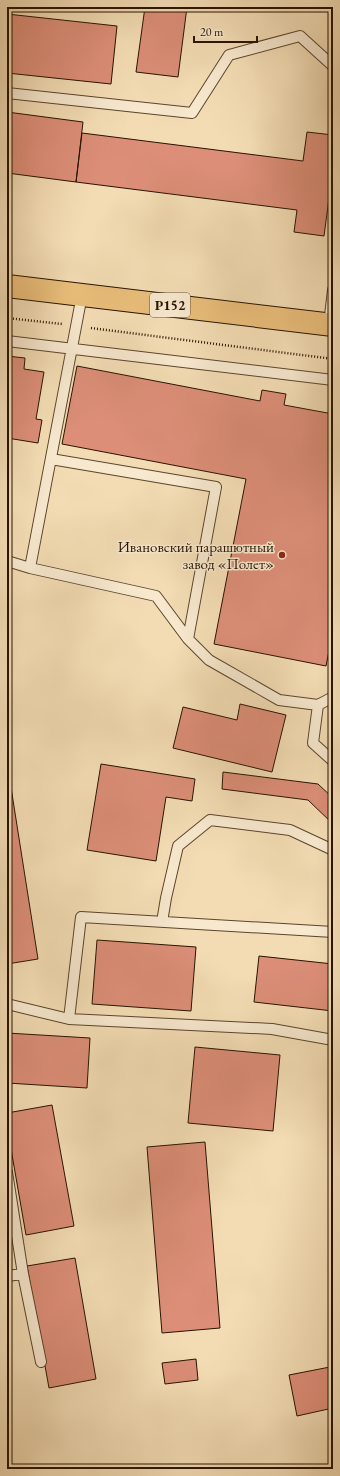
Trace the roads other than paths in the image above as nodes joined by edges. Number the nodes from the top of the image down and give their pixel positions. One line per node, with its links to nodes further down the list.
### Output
1 (333, 66): 2 (lane)
2 (7, 93)
3 (7, 286): 5 (main road, Р152)
4 (333, 290): 6 (lane)
5 (82, 295): 6 (main road, Р152); 8 (lane)
6 (331, 324)
7 (7, 341): 8 (lane)
8 (72, 349): 9 (lane); 10 (lane)
9 (333, 380)
10 (51, 459): 12 (lane); 13 (lane)
11 (7, 561): 12 (lane)
12 (30, 568): 13 (lane)
13 (188, 639): 15 (lane)
14 (333, 697): 15 (lane)
15 (318, 705): 16 (lane)
16 (333, 761)
17 (333, 850): 18 (lane)
18 (162, 922): 19 (lane); 21 (lane)
19 (333, 932)
20 (7, 1004): 21 (lane)
21 (69, 1019): 22 (lane)
22 (333, 1040)
23 (7, 1172): 24 (lane)
24 (23, 1274): 25 (lane); 26 (lane)
25 (7, 1276)
26 (41, 1362)

